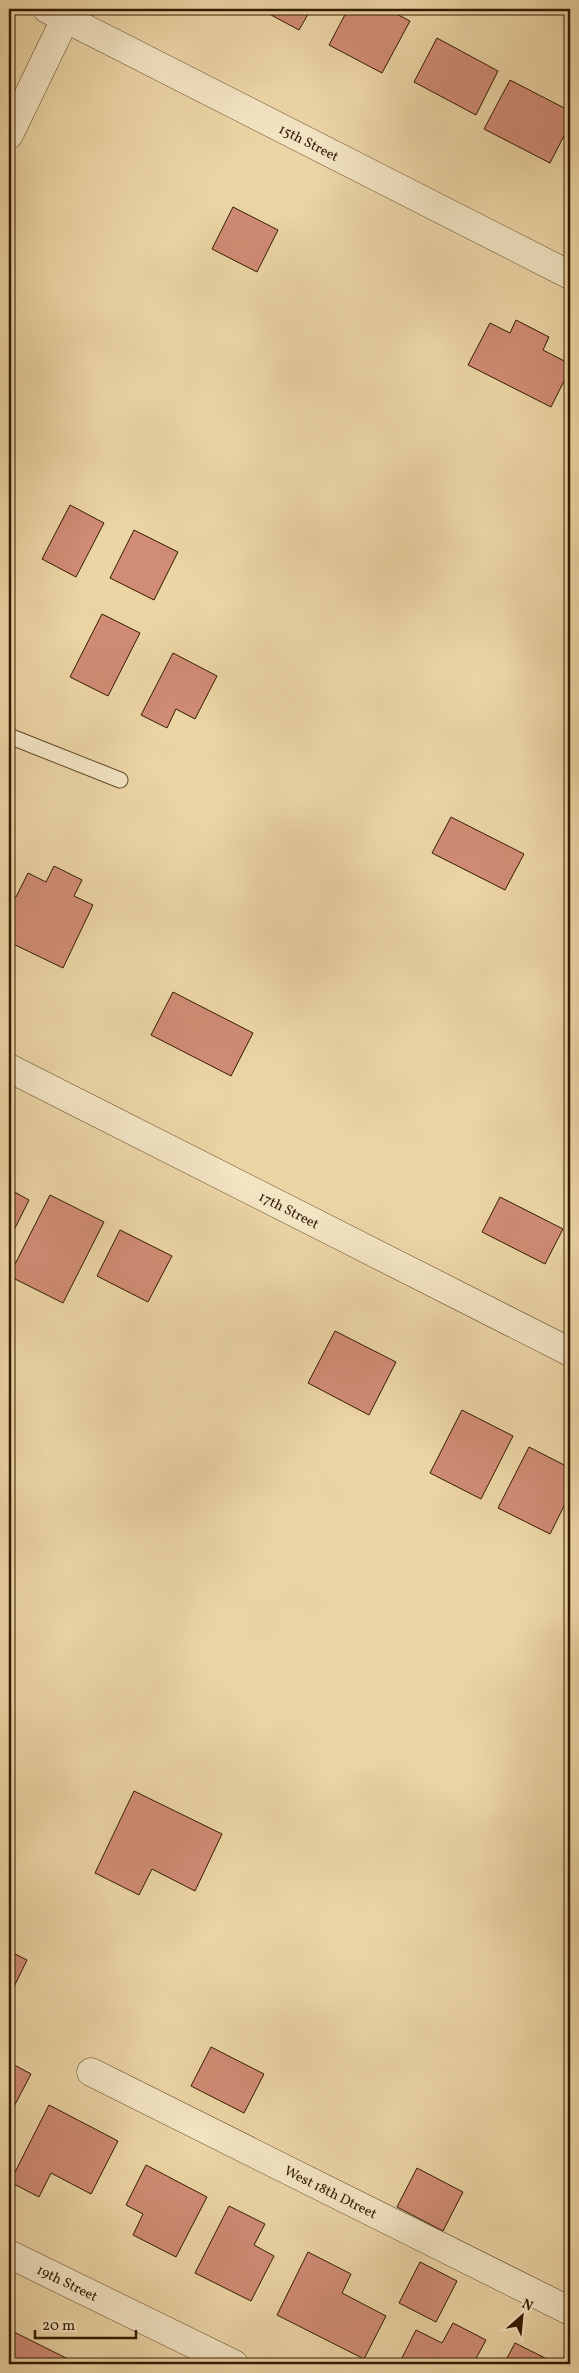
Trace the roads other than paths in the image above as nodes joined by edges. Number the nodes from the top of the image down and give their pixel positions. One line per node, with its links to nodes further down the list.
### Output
1 (61, 12): 2 (street); 3 (street, 15th Street)
2 (9, 135)
3 (570, 275)
4 (9, 736): 5 (lane)
5 (120, 780)
6 (9, 1068): 7 (street, 17th Street)
7 (570, 1352)
8 (91, 2072): 10 (street, West 18th Dtreet)
9 (9, 2254): 11 (street, 19th Street)
10 (570, 2311)
11 (234, 2364)

